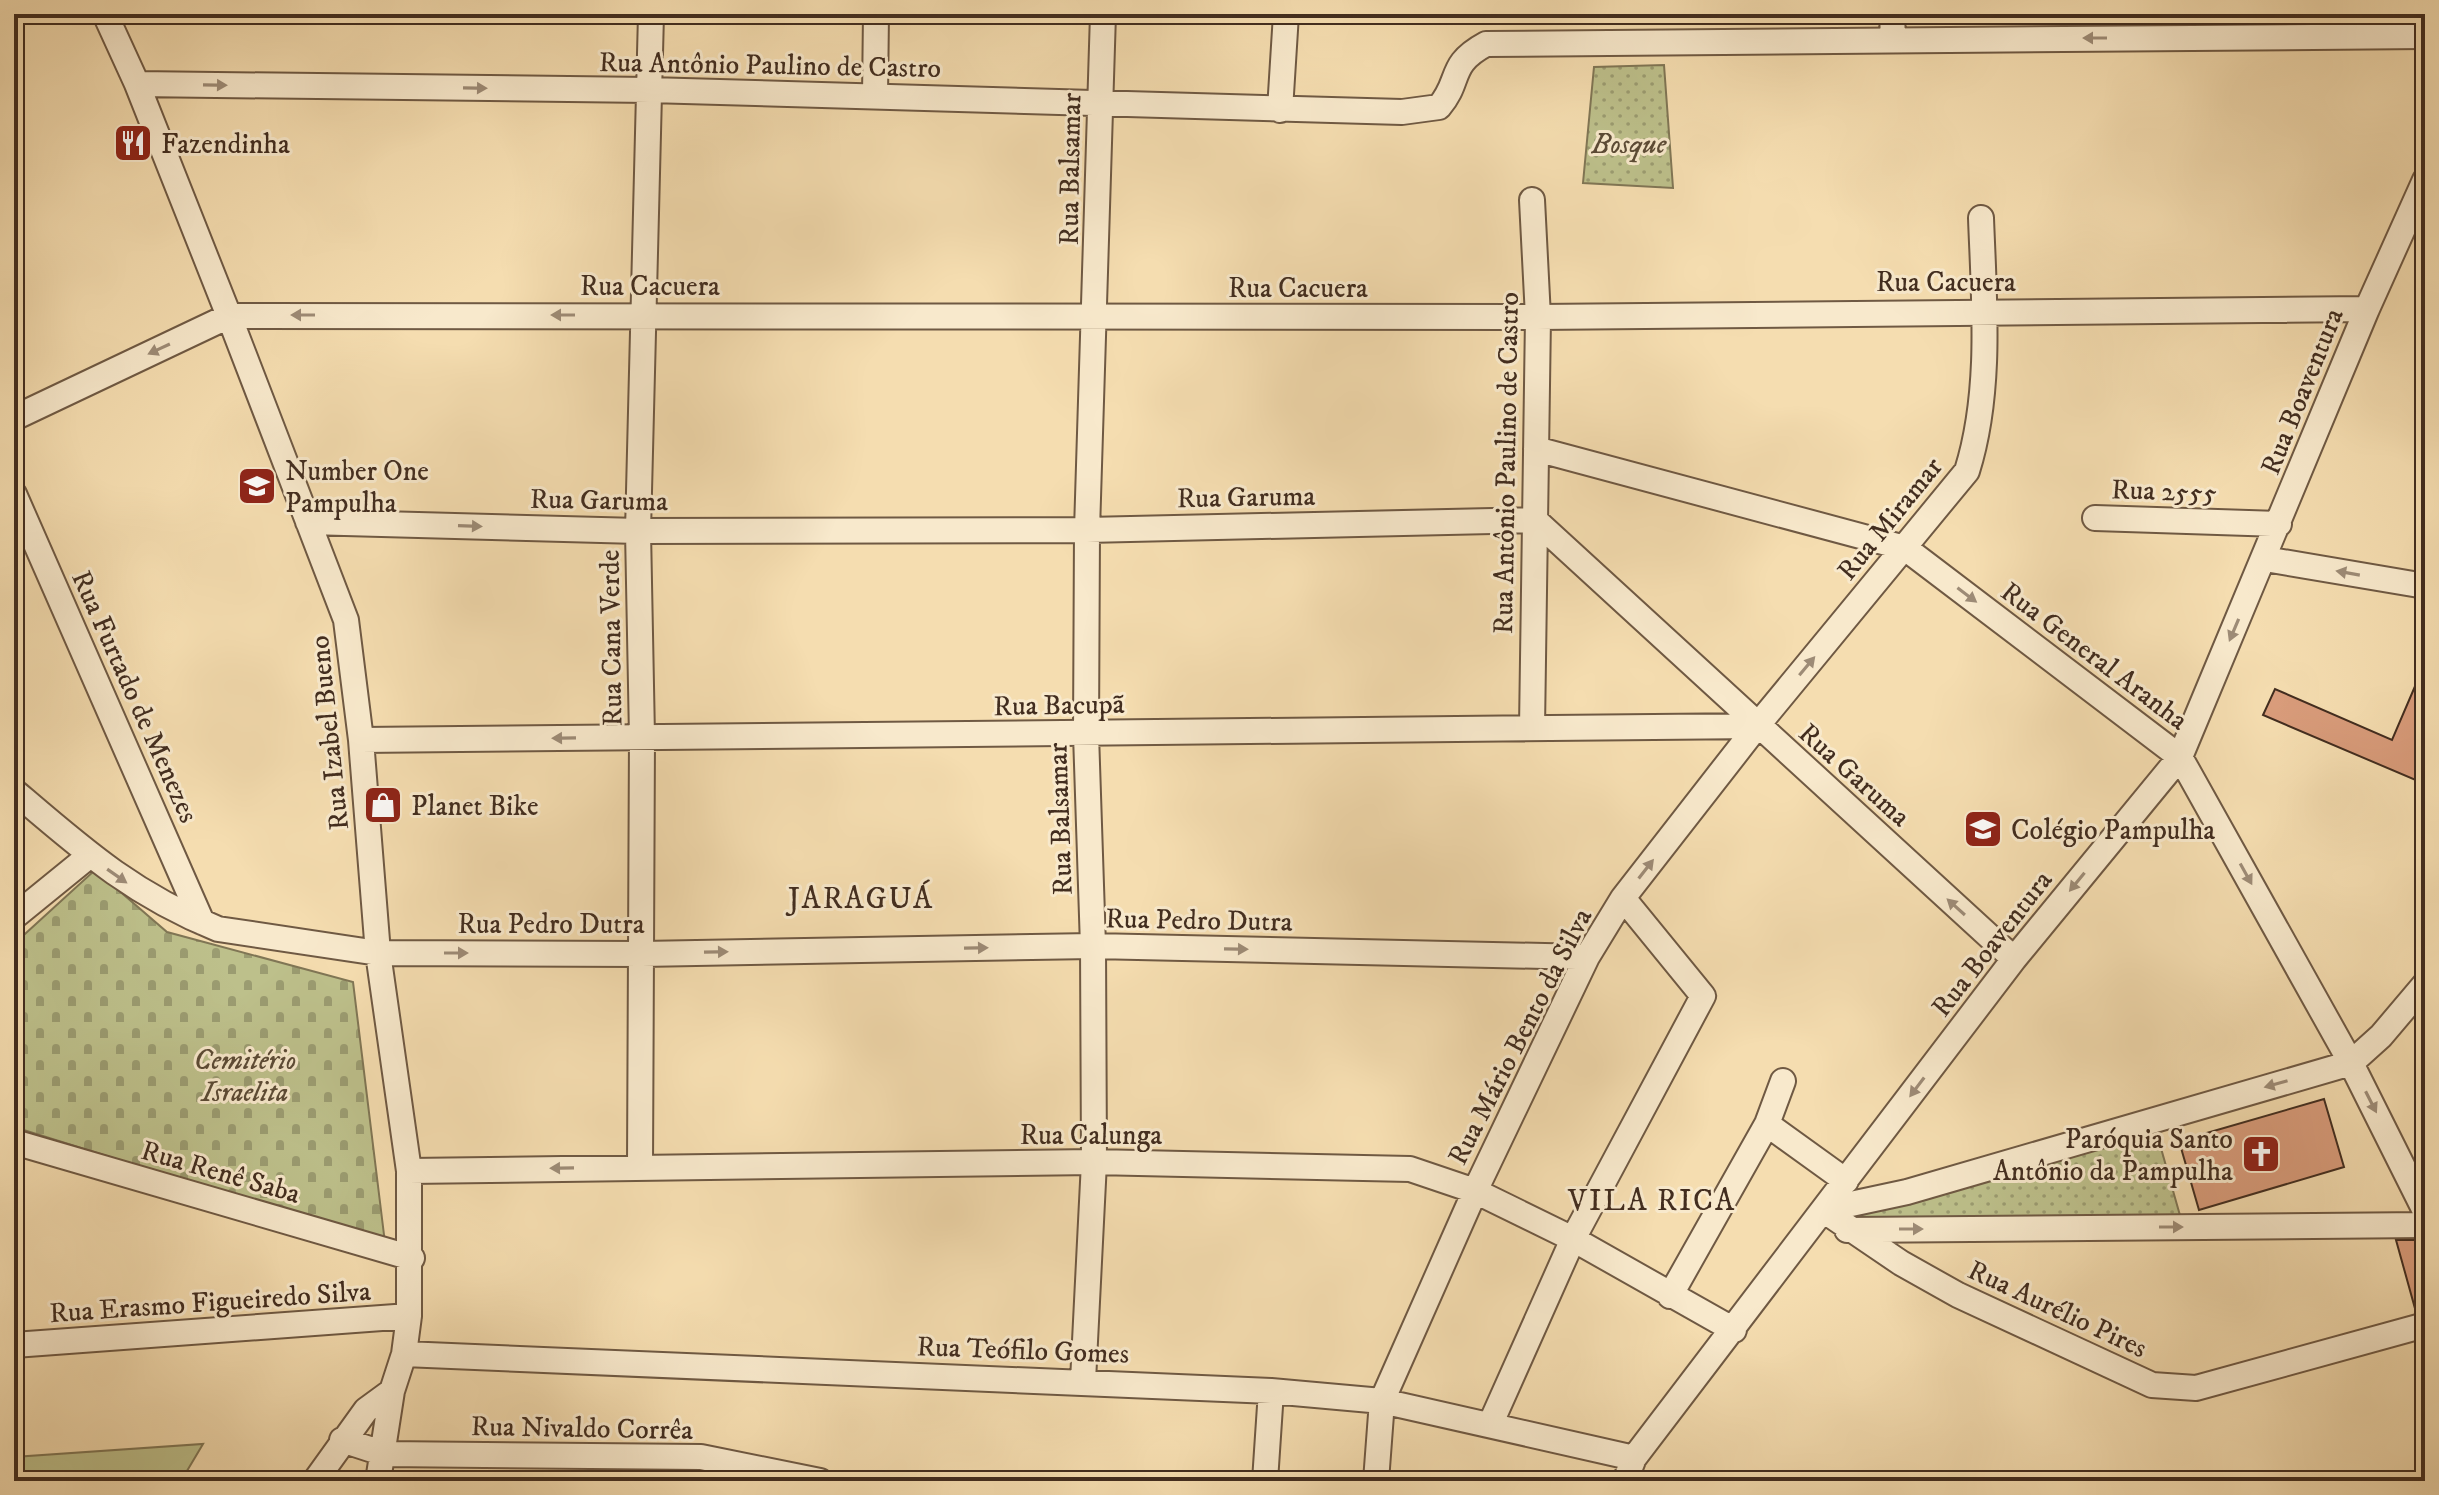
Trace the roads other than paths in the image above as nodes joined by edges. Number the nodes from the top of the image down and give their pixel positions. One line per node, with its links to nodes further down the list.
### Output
1 (105, 14): 9 (street, Rua Izabel Bueno)
2 (651, 14): 10 (street, Rua Cana Verde)
3 (876, 14): 11 (street)
4 (1103, 14): 12 (street, Rua Balsamar)
5 (1286, 14): 13 (street)
6 (1892, 14): 8 (street)
7 (2425, 36): 8 (street, one-way to 8)
8 (1893, 39): 13 (street, Rua Antônio Paulino de Castro)
9 (137, 84): 10 (street, Rua Antônio Paulino de Castro, one-way to 10); 21 (street, Rua Izabel Bueno)
10 (649, 90): 11 (street, Rua Antônio Paulino de Castro); 20 (street, Rua Cana Verde)
11 (875, 96): 12 (street, Rua Antônio Paulino de Castro)
12 (1101, 105): 13 (street, Rua Antônio Paulino de Castro); 22 (street, Rua Balsamar)
13 (1280, 110)
14 (2425, 180): 16 (street, Rua Boaventura)
15 (1532, 200): 23 (street, Rua Antônio Paulino de Castro)
16 (2418, 217): 18 (street, Rua Boaventura)
17 (1981, 218): 19 (street, Rua Miramar)
18 (2367, 309): 19 (street, Rua Cacuera); 30 (street, Rua Boaventura)
19 (1984, 310): 23 (street, Rua Cacuera); 33 (street, Rua Miramar)
20 (641, 314): 21 (street, Rua Cacuera, one-way to 21); 22 (street, Rua Cacuera); 32 (street, Rua Cana Verde)
21 (229, 316): 24 (street, one-way to 24); 29 (street, Rua Izabel Bueno)
22 (1095, 317): 23 (street, Rua Cacuera); 31 (street, Rua Balsamar)
23 (1538, 317): 25 (street, Rua Antônio Paulino de Castro)
24 (14, 418)
25 (1536, 449): 28 (street, Rua Antônio Paulino de Castro); 33 (street, Rua General Aranha)
26 (14, 494): 46 (street, Rua Furtado de Menezes)
27 (2095, 518): 30 (street, Rua 2555)
28 (1535, 520): 31 (street, Rua Garuma); 36 (street, Rua Garuma); 37 (street, Rua Antônio Paulino de Castro)
29 (308, 522): 32 (street, Rua Garuma, one-way to 32); 40 (street, Rua Izabel Bueno)
30 (2279, 524): 34 (street, Rua Boaventura)
31 (1087, 530): 32 (street, Rua Garuma); 38 (street, Rua Balsamar)
32 (638, 531): 39 (street, Rua Cana Verde)
33 (1905, 548): 36 (street, Rua Miramar, one-way to 33); 41 (street, Rua General Aranha, one-way to 41)
34 (2265, 559): 35 (street, one-way to 34); 41 (street, Rua Boaventura, one-way to 41)
35 (2425, 586)
36 (1757, 726): 37 (street, Rua Bacupã); 44 (street, Rua Mário Bento da Silva, one-way to 36); 51 (street, Rua Garuma, one-way to 36)
37 (1532, 728): 38 (street, Rua Bacupã)
38 (1086, 734): 39 (street, Rua Bacupã); 47 (street, Rua Balsamar)
39 (642, 737): 40 (street, Rua Bacupã, one-way to 40); 49 (street, Rua Cana Verde)
40 (361, 740): 48 (street, Rua Izabel Bueno)
41 (2180, 757): 51 (street, Rua Boaventura, one-way to 51); 53 (street, Rua General Aranha, one-way to 53)
42 (14, 791): 43 (street, Rua Pedro Dutra)
43 (89, 856): 45 (street); 46 (street, Rua Pedro Dutra, one-way to 46)
44 (1623, 898): 50 (street, Rua Mário Bento da Silva); 67 (street)
45 (14, 917)
46 (202, 922): 48 (street, Rua Pedro Dutra)
47 (1093, 946): 49 (street, Rua Pedro Dutra, one-way to 47); 50 (street, Rua Pedro Dutra, one-way to 50); 57 (street, Rua Balsamar)
48 (378, 953): 49 (street, Rua Pedro Dutra, one-way to 49); 59 (street, Rua Izabel Bueno)
49 (642, 954): 58 (street, Rua Cana Verde)
50 (1587, 957): 61 (street, Rua Mário Bento da Silva)
51 (2014, 959): 60 (street, Rua Boaventura, one-way to 60)
52 (2425, 984): 53 (street)
53 (2351, 1063): 62 (street, one-way to 62); 63 (street, Rua General Aranha, one-way to 63)
54 (1783, 1081): 55 (street)
55 (1767, 1124): 60 (street); 69 (street)
56 (14, 1142): 68 (street, Rua Renê Saba)
57 (1094, 1162): 58 (street, Rua Calunga); 61 (street, Rua Calunga); 75 (street, Rua Balsamar)
58 (640, 1166): 59 (street, Rua Calunga, one-way to 59)
59 (409, 1171): 68 (street, Rua Izabel Bueno)
60 (1846, 1181): 62 (street, Rua Boaventura)
61 (1475, 1191): 67 (street, Rua Calunga); 78 (street, Rua Mário Bento da Silva)
62 (1823, 1210): 65 (street, Rua Aurélio Pires); 66 (street, Rua Boaventura)
63 (2425, 1211)
64 (2425, 1225): 65 (street, one-way to 64)
65 (1852, 1230): 66 (street); 71 (street, Rua Aurélio Pires)
66 (1805, 1233): 72 (street, Rua Boaventura)
67 (1573, 1239): 69 (street, Rua Calunga); 79 (street)
68 (412, 1258): 70 (street, Rua Izabel Bueno)
69 (1670, 1296): 72 (street, Rua Calunga)
70 (409, 1316): 73 (street, Rua Erasmo Figueiredo Silva); 74 (street, Rua Izabel Bueno)
71 (2425, 1325)
72 (1734, 1330): 82 (street, Rua Boaventura)
73 (14, 1345)
74 (404, 1354): 75 (street, Rua Teófilo Gomes); 76 (street, Rua Izabel Bueno)
75 (1083, 1381): 77 (street, Rua Teófilo Gomes)
76 (392, 1391): 80 (street); 81 (street, Rua Izabel Bueno)
77 (1271, 1391): 78 (street, Rua Teófilo Gomes); 86 (street)
78 (1382, 1401): 79 (street, Rua Teófilo Gomes); 87 (street, Rua Mário Bento da Silva)
79 (1490, 1425): 82 (street, Rua Teófilo Gomes)
80 (342, 1440): 81 (street, Rua Nivaldo Corrêa); 83 (street)
81 (385, 1454): 84 (street, Rua Izabel Bueno); 85 (street, Rua Nivaldo Corrêa)
82 (1629, 1470)
83 (315, 1481)
84 (378, 1481)
85 (820, 1481)
86 (1265, 1481)
87 (1376, 1481)

